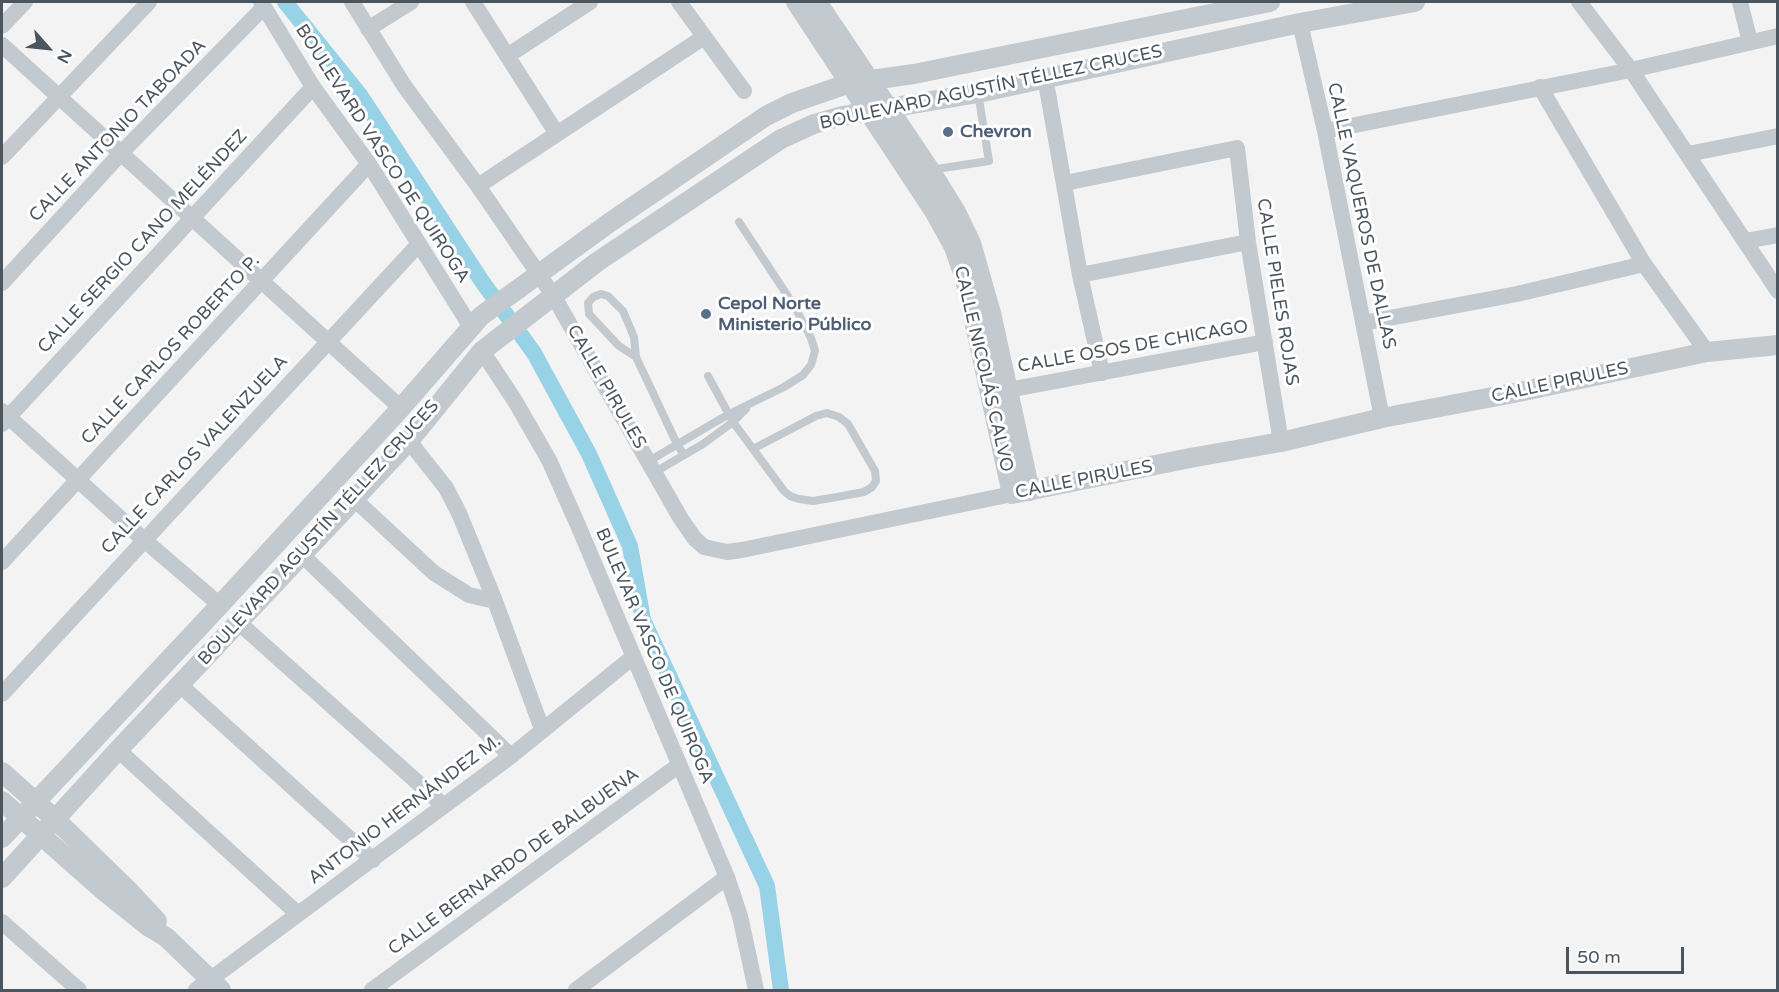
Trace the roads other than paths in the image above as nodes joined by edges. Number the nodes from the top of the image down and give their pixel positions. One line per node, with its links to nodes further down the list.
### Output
1 (25, 2): 16 (street)
2 (149, 2): 31 (street)
3 (352, 2): 17 (street, CALLE PIRULES)
4 (411, 2): 17 (street)
5 (473, 2): 22 (street)
6 (590, 2): 22 (street)
7 (679, 2): 19 (street)
8 (796, 2): 26 (street, CALLE NICOLÁS CALVO)
9 (817, 2): 25 (street, CALLE NICOLÁS CALVO)
10 (1259, 2): 25 (street, BOULEVARD AGUSTÍN TÉLLEZ CRUCES)
11 (1579, 2): 23 (street)
12 (1740, 2): 20 (street)
13 (263, 4): 27 (street, BOULEVARD VASCO DE QUIROGA); 37 (street, CALLE ANTONIO TABOADA)
14 (1390, 4): 15 (street, BOULEVARD AGUSTÍN TÉLLEZ CRUCES)
15 (1300, 23): 24 (street, BOULEVARD AGUSTÍN TÉLLEZ CRUCES); 34 (street, CALLE VAQUEROS DE DALLAS)
16 (2, 26)
17 (368, 30): 43 (street, CALLE PIRULES)
18 (1778, 36): 20 (street)
19 (704, 37): 29 (street); 35 (street)
20 (1750, 42): 23 (street)
21 (2, 45): 31 (street)
22 (507, 56): 35 (street)
23 (1631, 70): 28 (street); 38 (street)
24 (1045, 77): 30 (street, BOULEVARD AGUSTÍN TÉLLEZ CRUCES); 42 (street)
25 (871, 80): 26 (street, BOULEVARD AGUSTÍN TÉLLEZ CRUCES); 32 (street, CALLE NICOLÁS CALVO)
26 (850, 83): 33 (street, CALLE NICOLÁS CALVO); 51 (street, BOULEVARD AGUSTÍN TÉLLEZ CRUCES)
27 (313, 87): 40 (street, BOULEVARD VASCO DE QUIROGA); 44 (street, CALLE SERGIO CANO MELÉNDEZ)
28 (1540, 87): 34 (street); 50 (street)
29 (744, 91)
30 (978, 93): 32 (street, BOULEVARD AGUSTÍN TÉLLEZ CRUCES); 41 (lane)
31 (58, 96): 37 (street); 39 (street)
32 (889, 107): 33 (street, BOULEVARD AGUSTÍN TÉLLEZ CRUCES); 41 (street, CALLE NICOLÁS CALVO)
33 (868, 110): 56 (street, BOULEVARD AGUSTÍN TÉLLEZ CRUCES); 79 (street, CALLE NICOLÁS CALVO)
34 (1325, 131): 58 (street, CALLE VAQUEROS DE DALLAS)
35 (557, 134): 43 (street)
36 (1778, 136): 38 (street)
37 (122, 152): 44 (street); 54 (street, CALLE ANTONIO TABOADA)
38 (1688, 154): 47 (street)
39 (2, 158)
40 (369, 164): 49 (street, BOULEVARD VASCO DE QUIROGA); 53 (street, CALLE CARLOS ROBERTO P.)
41 (930, 170): 67 (street, CALLE NICOLÁS CALVO)
42 (1065, 183): 48 (street, CALLE PIELES ROJAS); 52 (street)
43 (478, 186): 51 (street, CALLE PIRULES)
44 (192, 217): 53 (street); 69 (street, CALLE SERGIO CANO MELÉNDEZ)
45 (740, 222): 70 (lane)
46 (1778, 235): 47 (street)
47 (1745, 241): 55 (street)
48 (1248, 242): 52 (street); 60 (street, CALLE PIELES ROJAS)
49 (418, 244): 57 (street, BOULEVARD VASCO DE QUIROGA); 59 (street, CALLE CARLOS VALENZUELA)
50 (1644, 264): 58 (street); 63 (street)
51 (539, 274): 56 (street, CALLE PIRULES); 57 (street, BOULEVARD AGUSTÍN TÉLLEZ CRUCES)
52 (1080, 275): 65 (street)
53 (261, 282): 59 (street); 78 (street, CALLE CARLOS ROBERTO P.)
54 (2, 283)
55 (1778, 291)
56 (553, 295): 62 (street, BOULEVARD AGUSTÍN TÉLLEZ CRUCES); 77 (street, CALLE PIRULES)
57 (476, 322): 68 (street, BOULEVARD AGUSTÍN TÉLLEZ CRUCES)
58 (1363, 323): 71 (street, CALLE VAQUEROS DE DALLAS)
59 (329, 340): 68 (street); 81 (street, CALLE CARLOS VALENZUELA)
60 (1265, 342): 65 (street, CALLE OSOS DE CHICAGO); 73 (street, CALLE PIELES ROJAS)
61 (1778, 345): 63 (street, CALLE PIRULES)
62 (482, 351): 72 (street, BOULEVARD AGUSTÍN TÉLLEZ CRUCES); 87 (street, BULEVAR VASCO DE QUIROGA)
63 (1707, 352): 71 (street, CALLE PIRULES)
64 (636, 357): 64 (lane); 74 (lane)
65 (1102, 373): 67 (street, CALLE OSOS DE CHICAGO)
66 (708, 376): 70 (lane)
67 (1008, 390): 79 (street, CALLE NICOLÁS CALVO)
68 (401, 408): 85 (street, BOULEVARD AGUSTÍN TÉLLEZ CRUCES)
69 (4, 417): 78 (street)
70 (731, 418): 74 (lane); 75 (lane); 76 (lane)
71 (1382, 418): 73 (street, CALLE PIRULES)
72 (409, 441): 80 (street, BOULEVARD AGUSTÍN TÉLLEZ CRUCES); 84 (street)
73 (1281, 442): 79 (street, CALLE PIRULES)
74 (676, 444): 76 (lane); 77 (lane)
75 (753, 449): 75 (lane)
76 (684, 455): 77 (lane)
77 (652, 466): 79 (street, CALLE PIRULES)
78 (76, 480): 81 (street); 83 (street, CALLE CARLOS ROBERTO P.)
79 (1021, 493)
80 (353, 498): 82 (street, BOULEVARD AGUSTÍN TÉLLEZ CRUCES); 84 (street)
81 (143, 539): 85 (street); 89 (street, CALLE CARLOS VALENZUELA)
82 (301, 554): 86 (street, BOULEVARD AGUSTÍN TÉLLEZ CRUCES); 92 (street)
83 (2, 562)
84 (495, 601): 90 (street)
85 (220, 605): 96 (street, BOULEVARD AGUSTÍN TÉLLEZ CRUCES)
86 (238, 622): 88 (street, BOULEVARD AGUSTÍN TÉLLEZ CRUCES); 97 (street)
87 (633, 657): 90 (street, ANTONIO HERNÁNDEZ M.); 93 (street, BULEVAR VASCO DE QUIROGA)
88 (180, 685): 91 (street, BOULEVARD AGUSTÍN TÉLLEZ CRUCES); 102 (street)
89 (2, 694)
90 (542, 729): 92 (street, ANTONIO HERNÁNDEZ M.)
91 (118, 750): 99 (street, BOULEVARD AGUSTÍN TÉLLEZ CRUCES); 105 (street)
92 (511, 756): 97 (street, ANTONIO HERNÁNDEZ M.)
93 (679, 765): 103 (street, BULEVAR VASCO DE QUIROGA); 110 (street, CALLE BERNARDO DE BALBUENA)
94 (2, 772): 96 (street)
95 (2, 801): 98 (street)
96 (35, 801): 98 (street, BOULEVARD AGUSTÍN TÉLLEZ CRUCES); 99 (street)
97 (444, 806): 102 (street, ANTONIO HERNÁNDEZ M.)
98 (20, 817): 100 (street); 101 (street, BOULEVARD AGUSTÍN TÉLLEZ CRUCES)
99 (55, 819): 100 (street, BOULEVARD AGUSTÍN TÉLLEZ CRUCES); 107 (street)
100 (40, 836): 104 (street, BOULEVARD AGUSTÍN TÉLLEZ CRUCES); 107 (street)
101 (2, 838)
102 (373, 860): 105 (street, ANTONIO HERNÁNDEZ M.)
103 (727, 877): 111 (street); 112 (street, BULEVAR VASCO DE QUIROGA)
104 (2, 878)
105 (298, 914): 108 (street, ANTONIO HERNÁNDEZ M.)
106 (2, 922): 109 (street)
107 (166, 937): 108 (street)
108 (209, 987)
109 (79, 990)
110 (372, 990)
111 (576, 990)
112 (756, 990)

